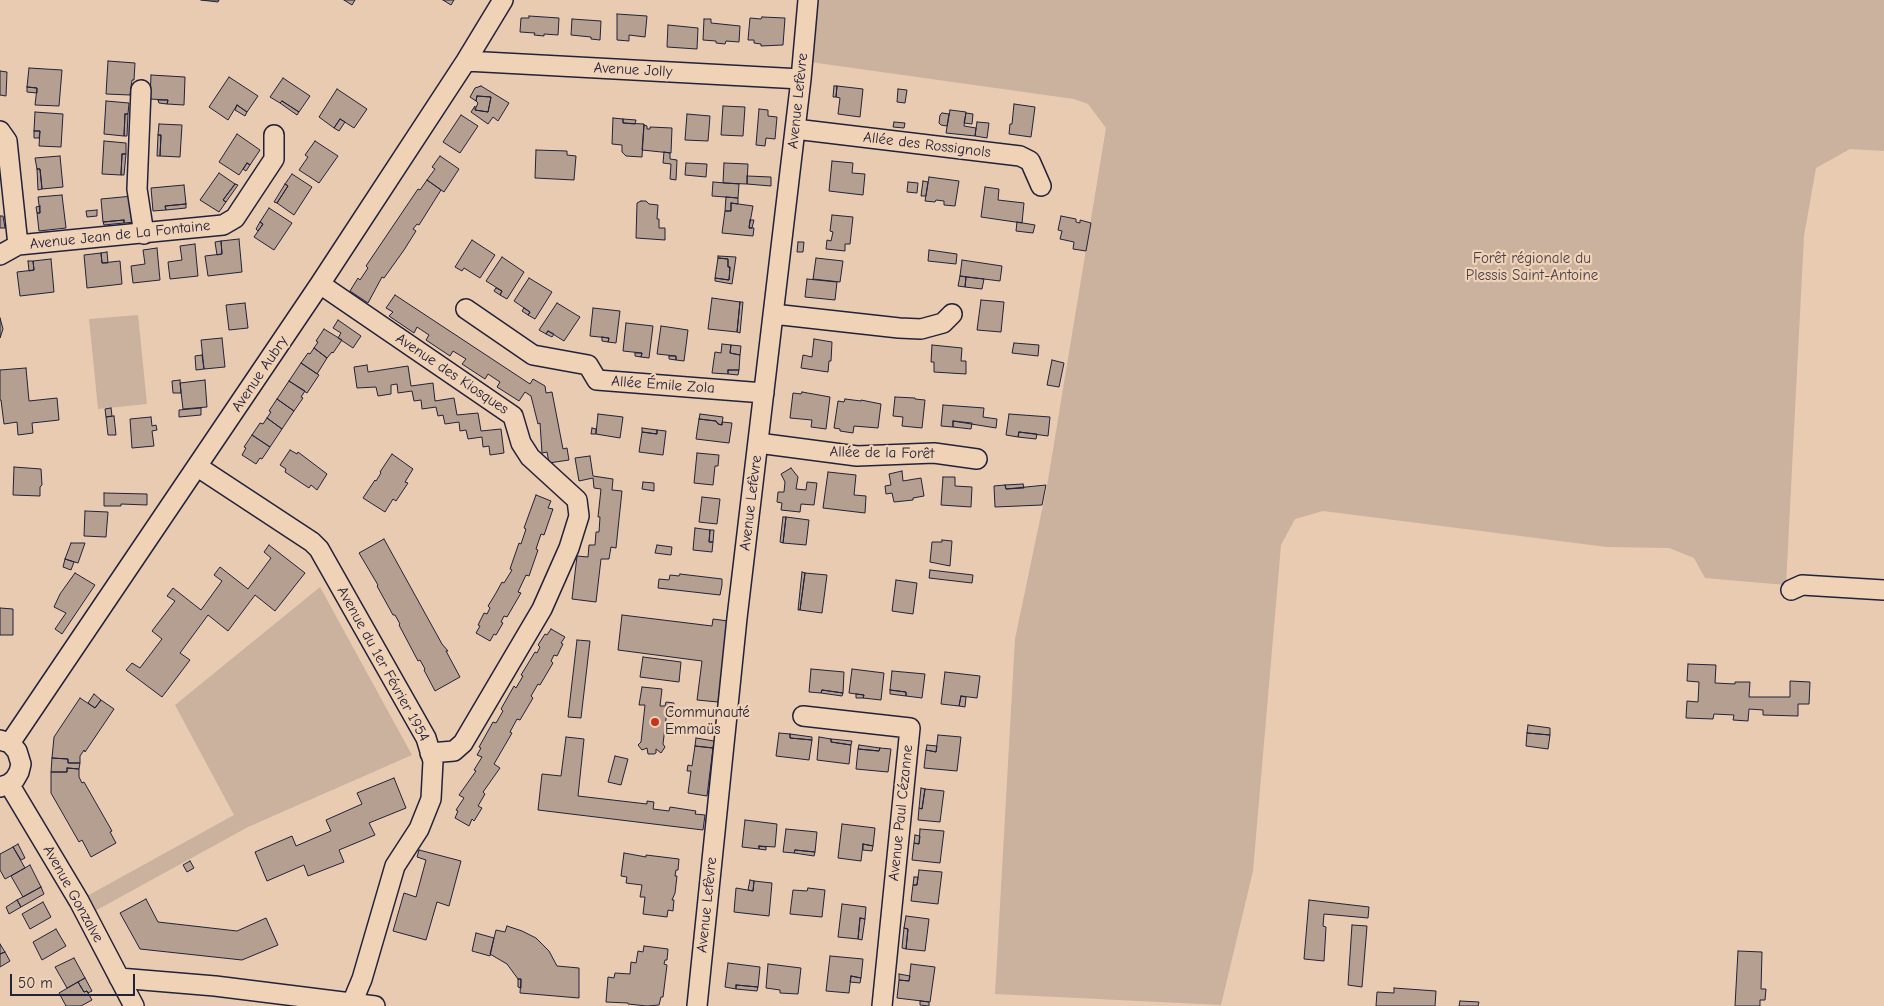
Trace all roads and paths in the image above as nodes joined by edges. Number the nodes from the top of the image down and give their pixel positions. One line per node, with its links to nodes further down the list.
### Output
1 (503, 0): 3 (street, Avenue Aubry)
2 (808, 0): 4 (street, Avenue Lefèvre)
3 (466, 61): 4 (street, Avenue Jolly); 13 (street, Avenue Aubry)
4 (801, 79): 6 (street, Avenue Lefèvre)
5 (141, 90): 10 (street)
6 (795, 129): 9 (street, Allée des Rossignols); 15 (street, Avenue Lefèvre)
7 (0, 131): 11 (street)
8 (274, 135): 10 (street, Avenue Jean de La Fontaine)
9 (1041, 186)
10 (144, 234): 11 (street, Avenue Jean de La Fontaine)
11 (18, 246): 12 (street, Avenue Jean de La Fontaine)
12 (0, 255)
13 (320, 284): 20 (street, Avenue Aubry); 25 (street, Avenue des Kiosques)
14 (466, 309): 17 (street, Allée Émile Zola)
15 (773, 314): 16 (street); 17 (street, Avenue Lefèvre)
16 (952, 314)
17 (764, 393): 18 (street, Avenue Lefèvre)
18 (758, 443): 19 (street, Allée de la Forêt); 31 (street, Avenue Lefèvre)
19 (977, 459)
20 (198, 467): 24 (street, Avenue Aubry); 25 (street, Avenue du 1er Février 1954)
21 (1791, 590): 22 (street)
22 (1884, 590)
23 (803, 716): 32 (street, Avenue Paul Cézanne)
24 (5, 742): 26 (street)
25 (430, 753): 28 (street, Avenue du 1er Février 1954)
26 (5, 785): 27 (street, Avenue Gonzalve)
27 (119, 978): 28 (street); 29 (street, Avenue Gonzalve)
28 (352, 1003): 30 (street)
29 (134, 1006)
30 (375, 1006)
31 (697, 1006)
32 (882, 1006)

